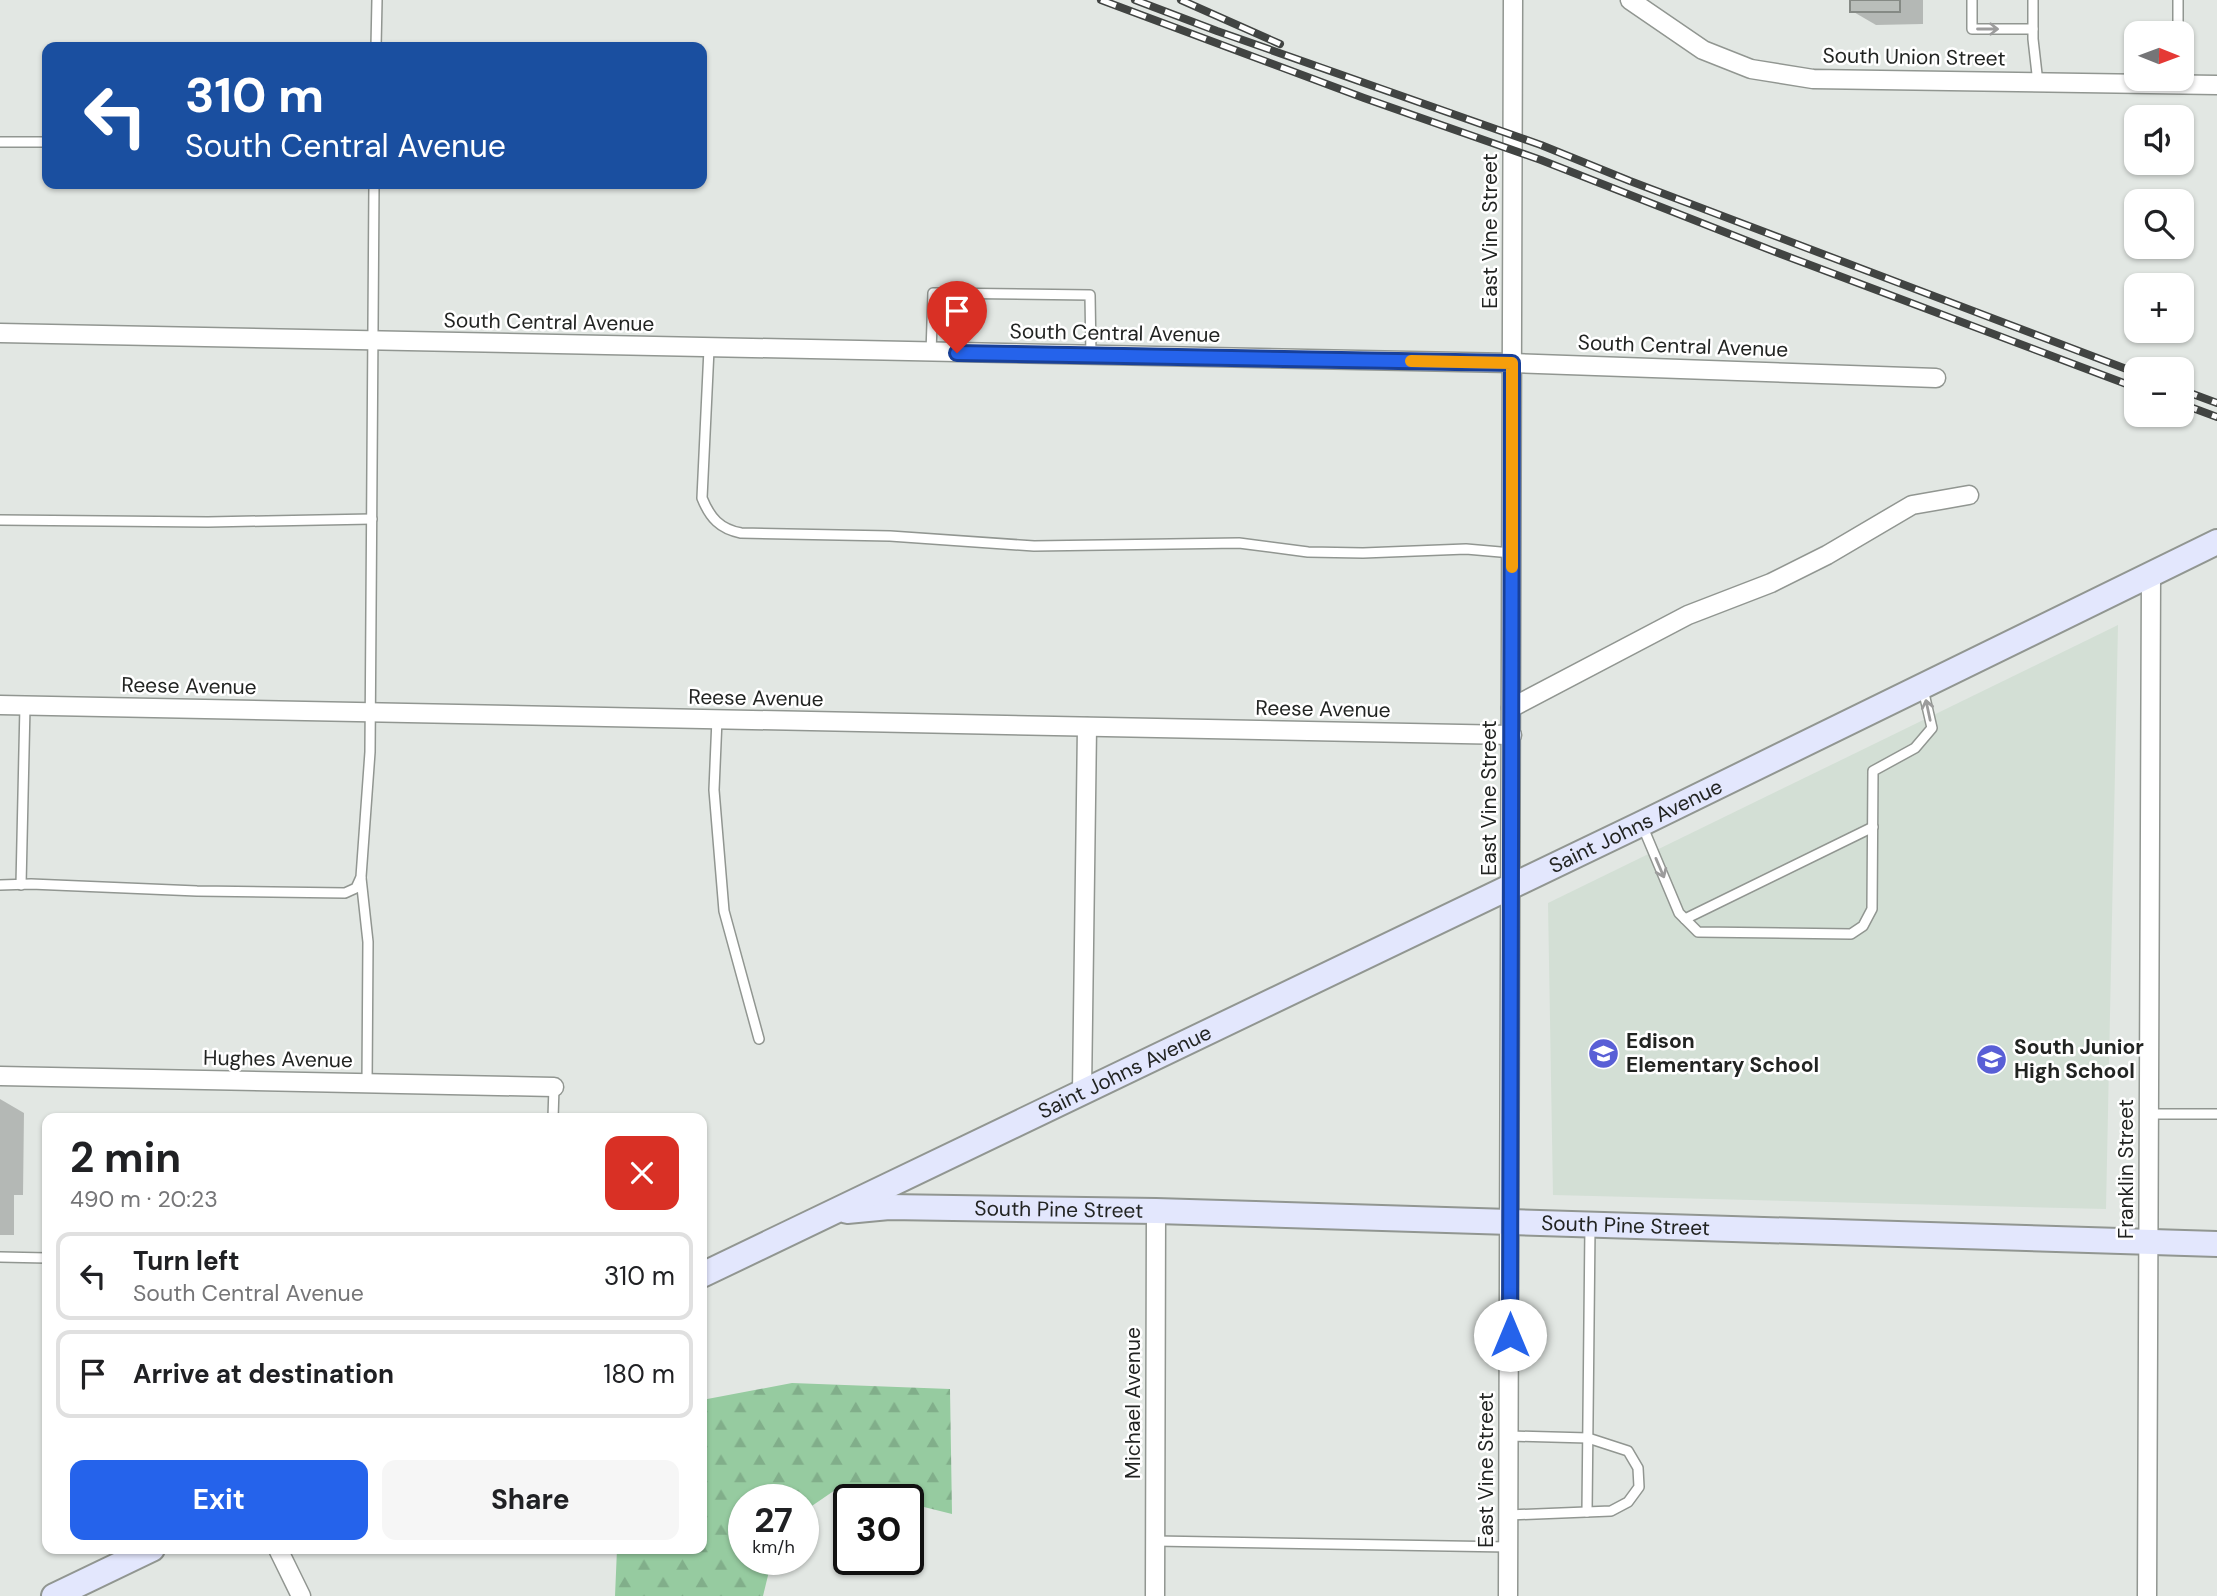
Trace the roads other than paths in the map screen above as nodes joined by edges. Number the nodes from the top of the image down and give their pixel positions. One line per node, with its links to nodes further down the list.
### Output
1 (377, 0): 9 (lane)
2 (1513, 0): 22 (street, East Vine Street)
3 (1630, 0): 10 (street, South Union Street)
4 (1972, 0): 8 (lane, one-way to 8)
5 (2033, 0): 8 (lane)
6 (2178, 0): 7 (lane)
7 (2178, 21)
8 (2033, 29): 10 (lane)
9 (376, 42)
10 (2038, 82): 11 (street, South Union Street)
11 (2124, 82)
12 (2194, 83): 13 (street, South Union Street)
13 (2217, 85)
14 (0, 142): 15 (lane)
15 (42, 142)
16 (374, 189): 18 (lane)
17 (0, 332): 18 (street, South Central Avenue)
18 (372, 341): 19 (street, South Central Avenue); 25 (lane)
19 (709, 349): 20 (street, South Central Avenue); 28 (lane)
20 (931, 353): 21 (street, South Central Avenue); 21 (lane)
21 (1091, 356): 22 (street, South Central Avenue)
22 (1512, 363): 23 (street, South Central Avenue); 28 (street, East Vine Street)
23 (1936, 378)
24 (1969, 495): 33 (street)
25 (372, 519): 26 (lane); 34 (lane)
26 (0, 520)
27 (2217, 542): 29 (main road, Saint Johns Avenue)
28 (1512, 553): 33 (street, East Vine Street)
29 (2151, 574): 30 (main road, Saint Johns Avenue); 51 (street, Franklin Street)
30 (1923, 686): 38 (main road, Saint Johns Avenue); 39 (lane, one-way to 30)
31 (0, 705): 32 (street, Reese Avenue)
32 (25, 706): 34 (street, Reese Avenue); 41 (lane)
33 (1511, 708): 37 (street, East Vine Street)
34 (371, 713): 35 (street, Reese Avenue); 40 (lane)
35 (717, 719): 36 (street, Reese Avenue); 45 (lane)
36 (1087, 727): 37 (street, Reese Avenue); 49 (street)
37 (1512, 736): 43 (street, East Vine Street)
38 (1641, 824): 43 (main road, Saint Johns Avenue); 44 (lane, one-way to 44)
39 (1873, 827): 44 (lane); 44 (lane)
40 (361, 877): 41 (lane); 47 (lane)
41 (21, 884): 42 (lane)
42 (0, 885)
43 (1511, 886): 49 (main road, Saint Johns Avenue); 55 (street, East Vine Street)
44 (1682, 916)
45 (759, 1039)
46 (0, 1076): 47 (street, Hughes Avenue)
47 (367, 1083): 48 (street, Hughes Avenue)
48 (554, 1087): 50 (lane)
49 (1083, 1091): 54 (main road, Saint Johns Avenue)
50 (553, 1113)
51 (2149, 1114): 52 (lane); 57 (street, Franklin Street)
52 (2217, 1114)
53 (1156, 1211): 54 (main road, South Pine Street); 55 (main road, South Pine Street); 66 (street, Michael Avenue)
54 (826, 1214): 61 (main road, Saint Johns Avenue)
55 (1510, 1223): 56 (main road, South Pine Street); 62 (street, East Vine Street)
56 (1591, 1225): 57 (main road, South Pine Street); 63 (lane)
57 (2148, 1243): 58 (main road, South Pine Street); 74 (street, Franklin Street)
58 (2217, 1244)
59 (0, 1257): 60 (lane)
60 (42, 1258)
61 (707, 1273)
62 (1510, 1436): 63 (lane); 65 (street, East Vine Street)
63 (1588, 1438): 64 (lane); 64 (lane)
64 (1587, 1512): 65 (lane)
65 (1509, 1515): 67 (street, East Vine Street)
66 (1156, 1541): 67 (lane); 72 (street, Michael Avenue)
67 (1509, 1547): 73 (street, East Vine Street)
68 (142, 1554): 70 (main road)
69 (280, 1554): 71 (street)
70 (54, 1596)
71 (301, 1596)
72 (1155, 1596)
73 (1508, 1596)
74 (2147, 1596)

